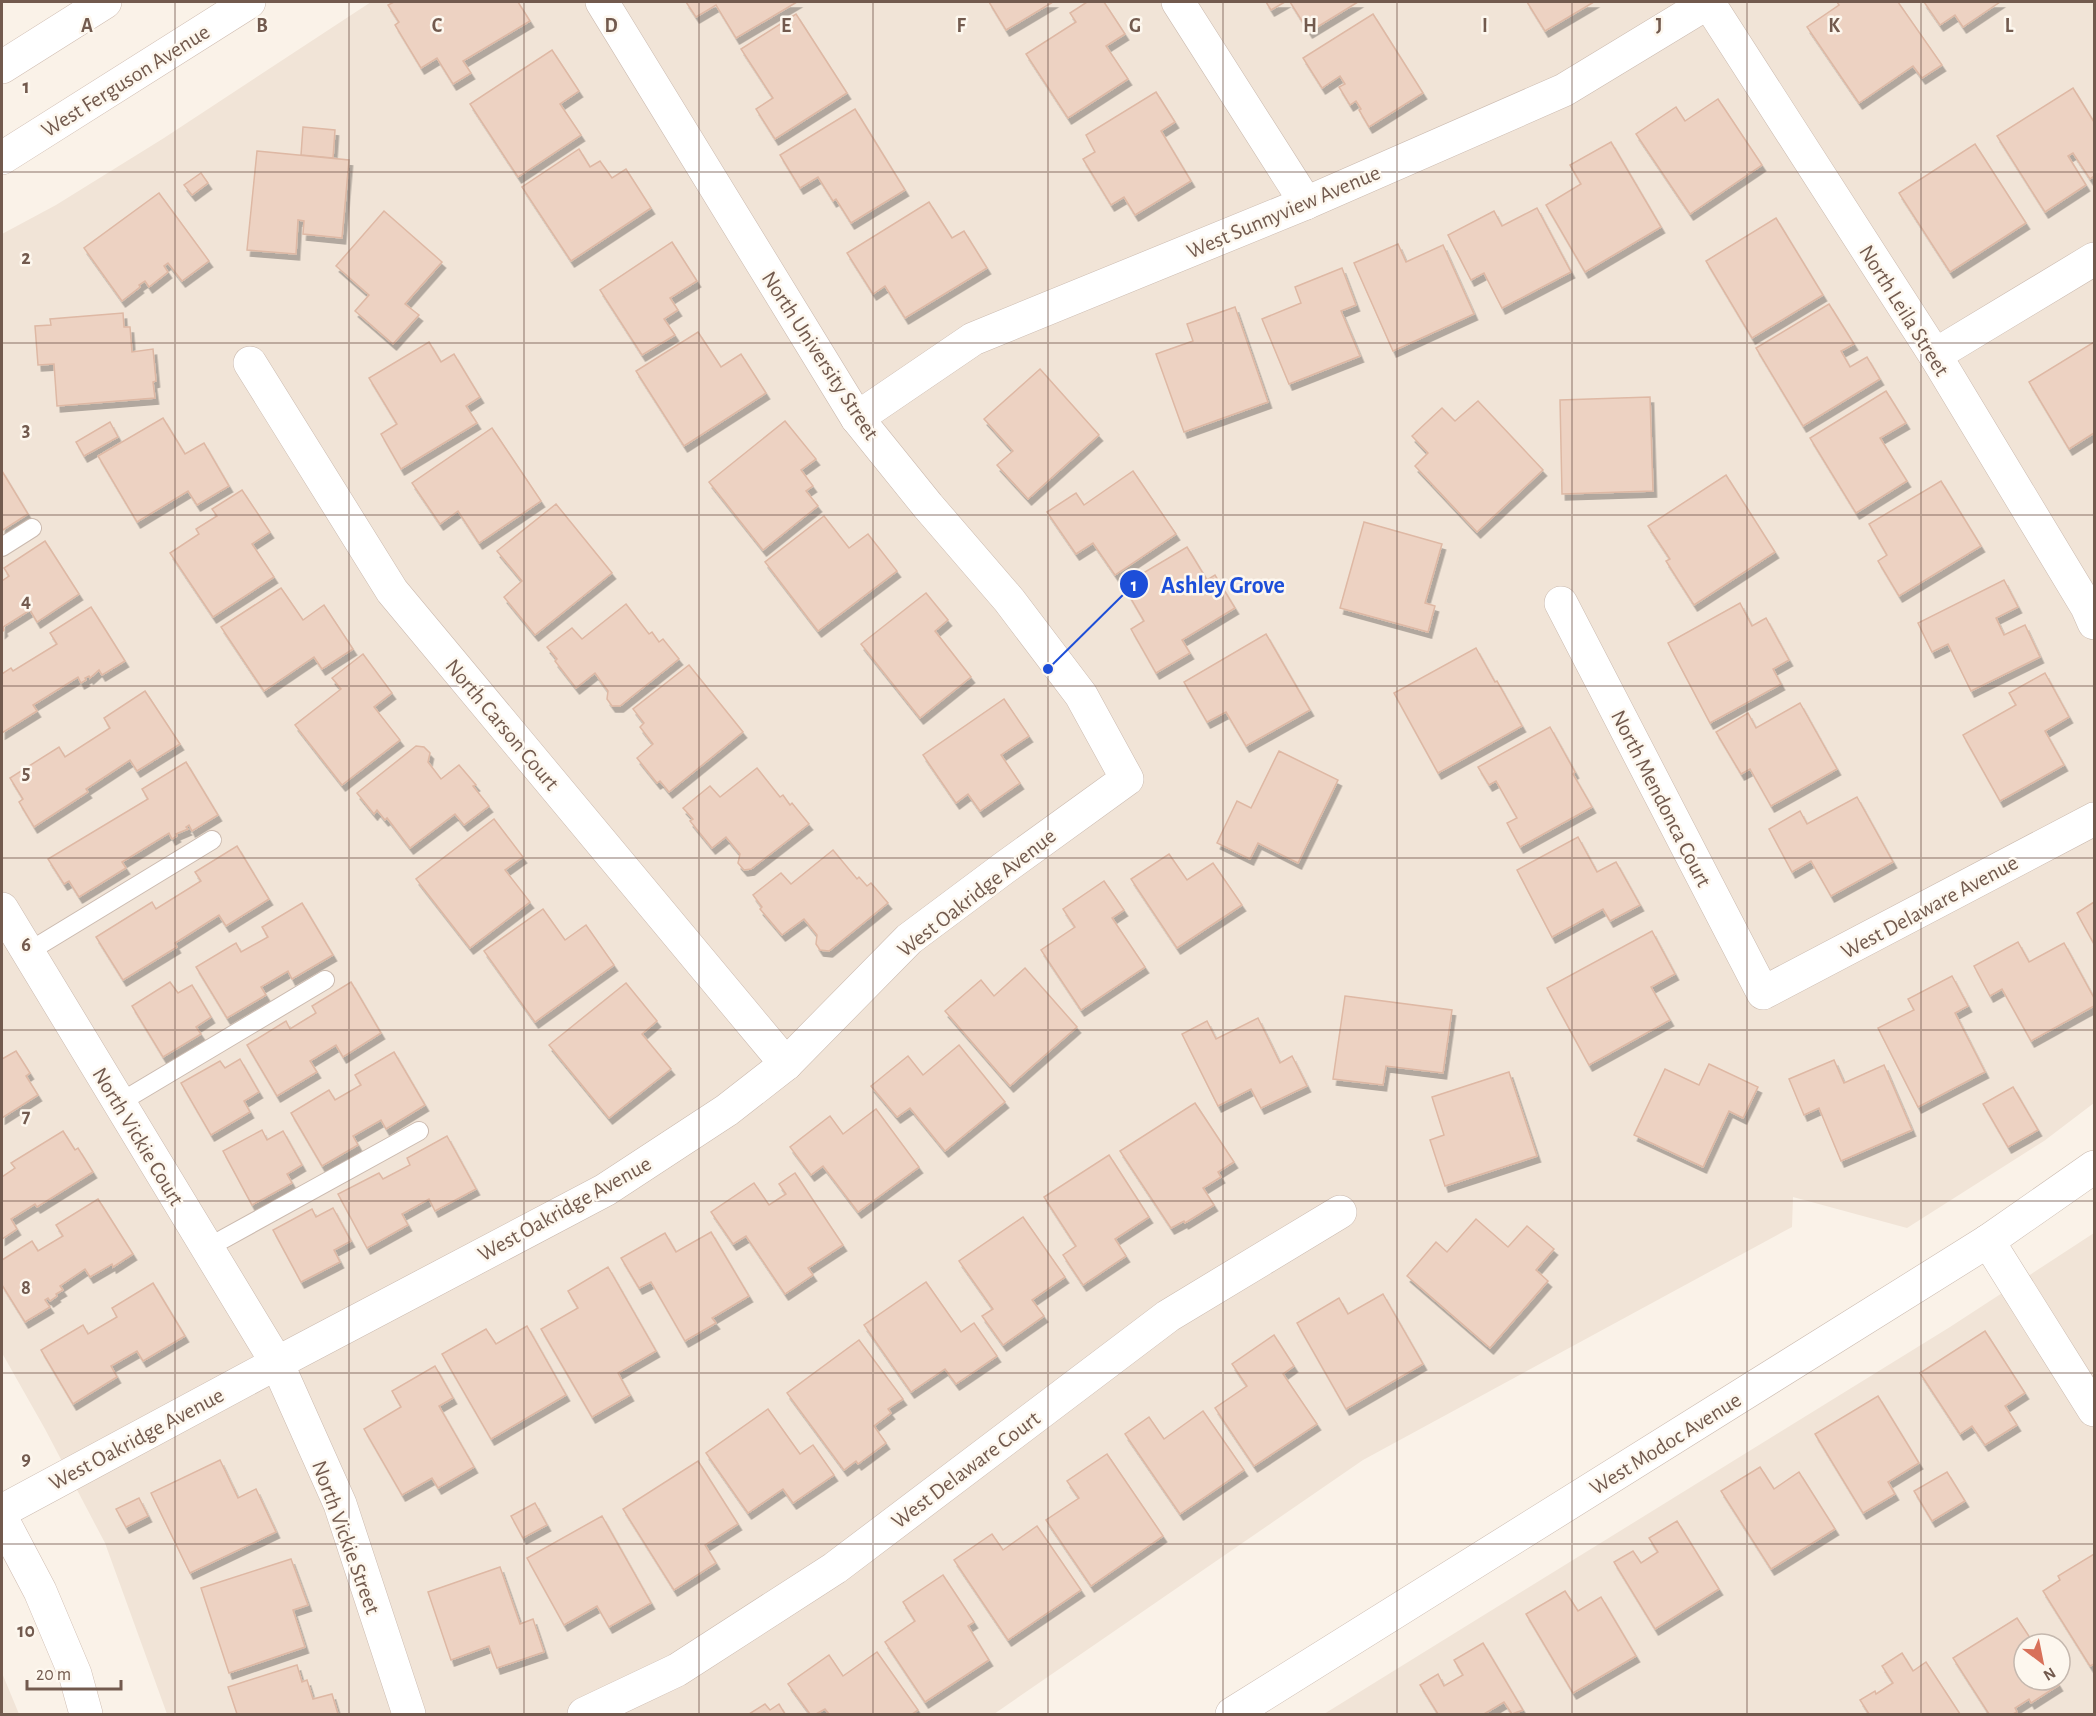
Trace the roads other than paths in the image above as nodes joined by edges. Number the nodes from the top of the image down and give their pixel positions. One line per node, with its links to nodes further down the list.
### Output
1 (105, 2): 6 (street)
2 (249, 2): 7 (street, West Ferguson Avenue)
3 (602, 2): 12 (street, North University Street)
4 (1178, 2): 8 (street)
5 (1709, 2): 8 (street, West Sunnyview Avenue); 10 (street, North Leila Street)
6 (2, 67)
7 (2, 158)
8 (1306, 203): 12 (street, West Sunnyview Avenue)
9 (2094, 259): 10 (street)
10 (1935, 355): 16 (street, North Leila Street)
11 (250, 363): 24 (street, North Carson Court)
12 (856, 418): 17 (street, North University Street)
13 (32, 528): 14 (lane)
14 (2, 547)
15 (1561, 603): 23 (street, North Mendonca Court)
16 (2094, 623)
17 (1128, 779): 24 (street, West Oakridge Avenue)
18 (2094, 819): 23 (street, West Delaware Avenue)
19 (212, 840): 21 (lane)
20 (2, 909): 21 (street, North Vickie Court)
21 (28, 952): 25 (street, North Vickie Court)
22 (325, 980): 25 (lane)
23 (1763, 993)
24 (786, 1064): 31 (street, West Oakridge Avenue)
25 (120, 1103): 30 (street, North Vickie Court)
26 (418, 1131): 30 (lane)
27 (2094, 1167): 29 (street, West Modoc Avenue)
28 (1340, 1212): 37 (street, West Delaware Court)
29 (1988, 1241): 32 (street); 38 (street, West Modoc Avenue)
30 (207, 1248): 31 (street, North Vickie Court)
31 (277, 1363): 33 (street, West Oakridge Avenue); 36 (street, North Vickie Street)
32 (2094, 1410)
33 (2, 1511)
34 (2, 1519): 35 (street)
35 (86, 1714)
36 (409, 1714)
37 (584, 1714)
38 (1232, 1714)

